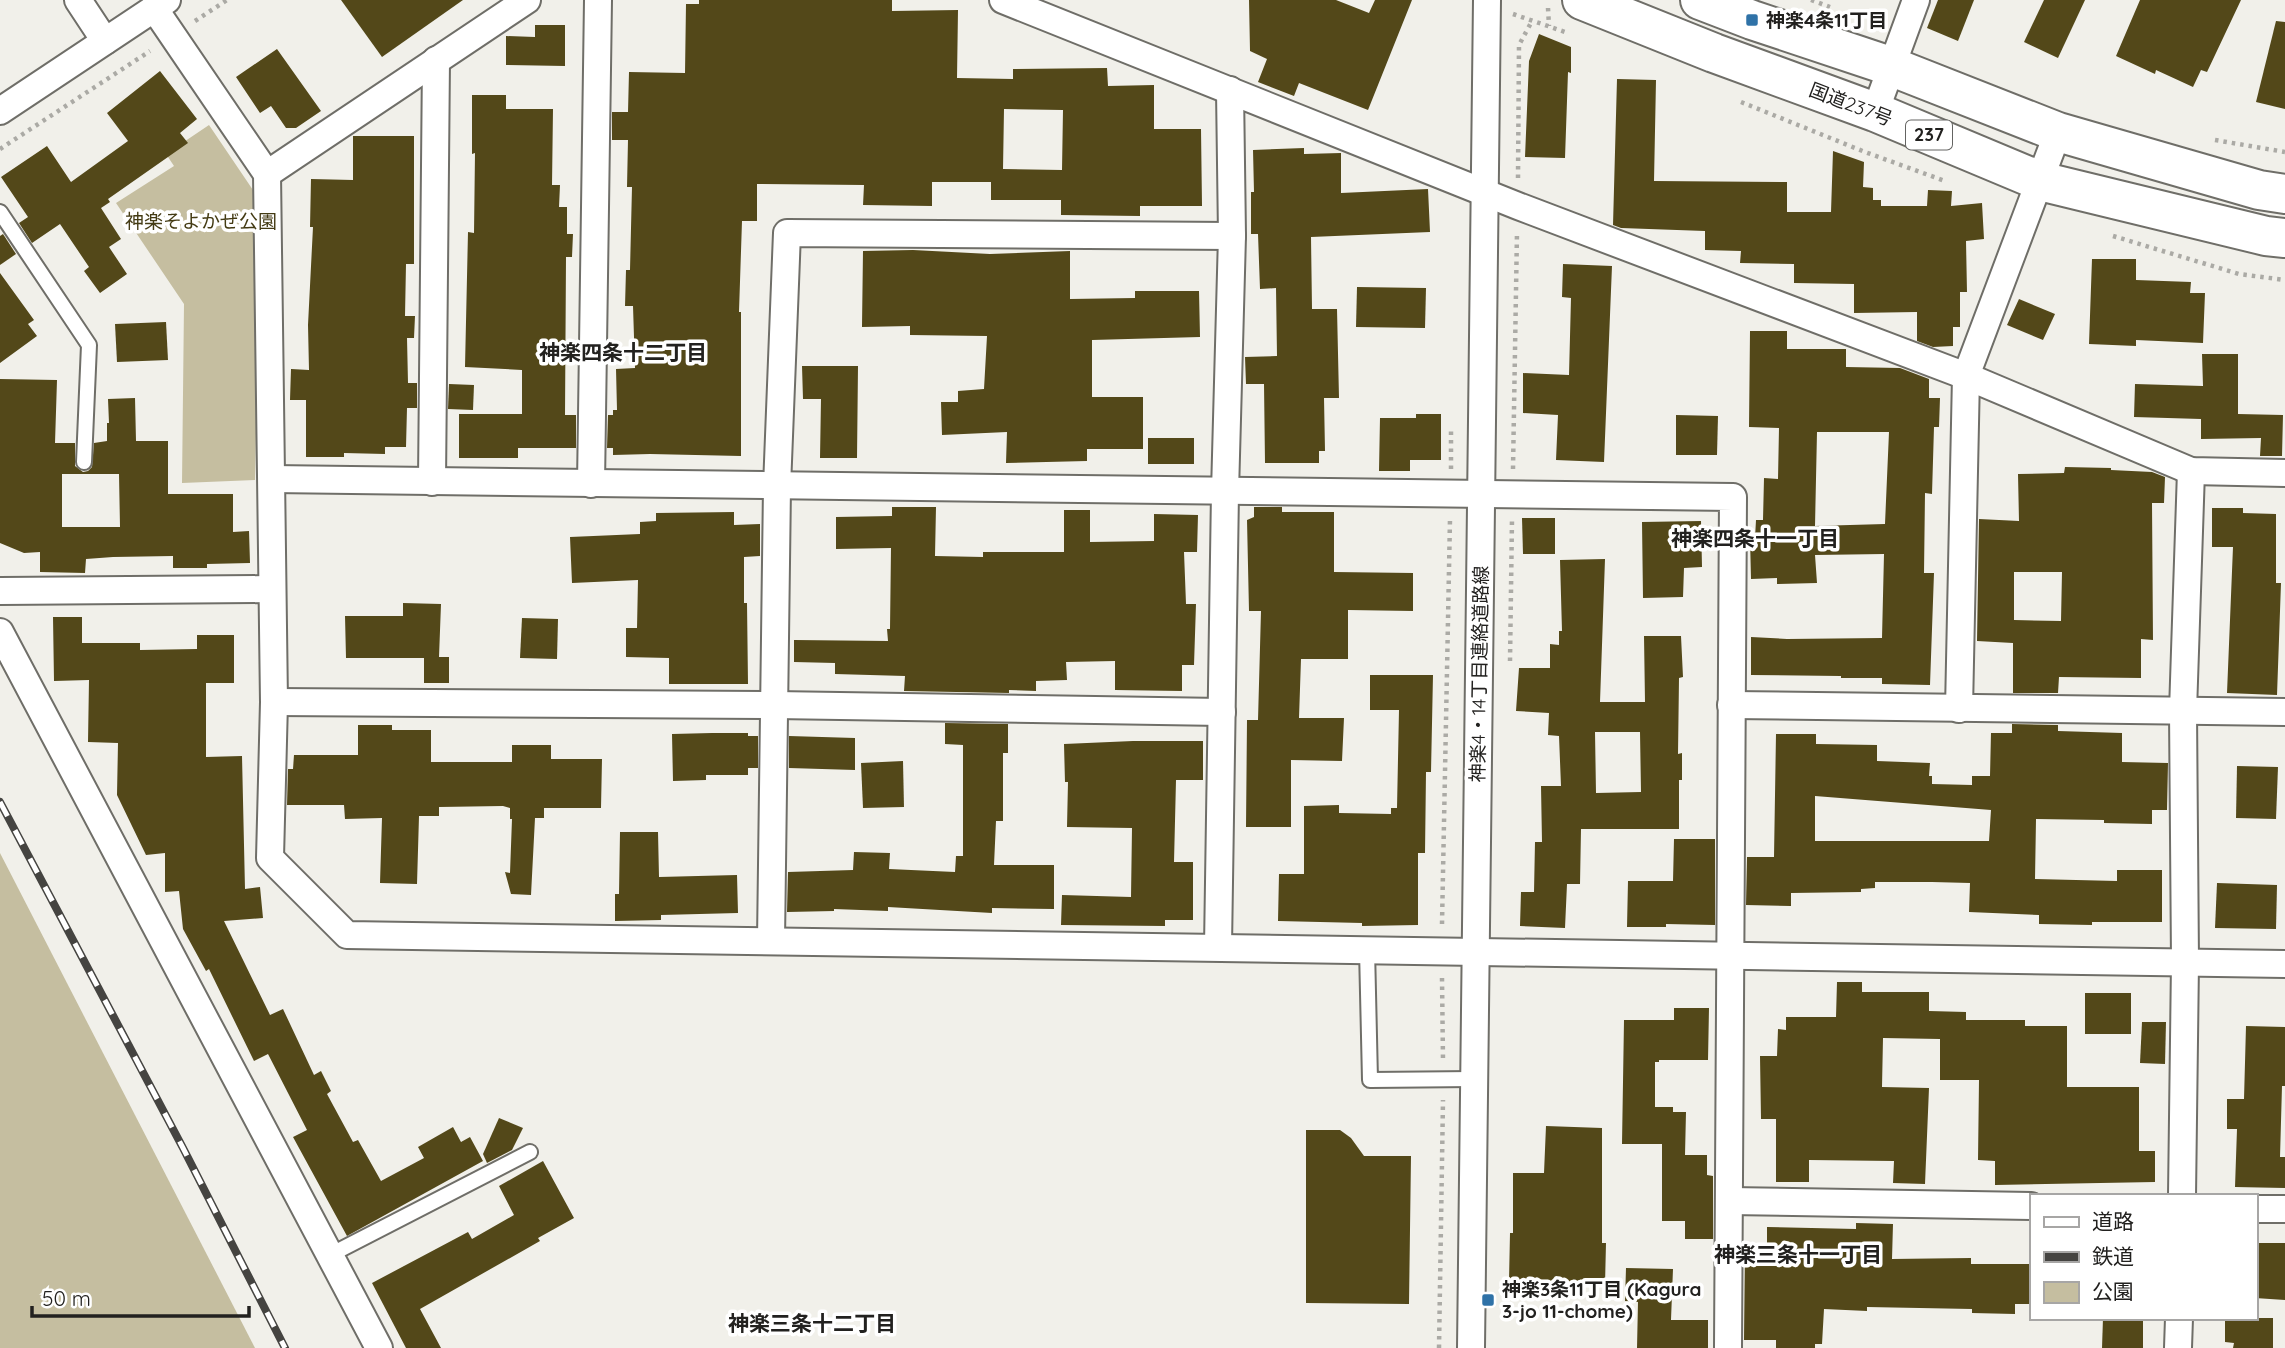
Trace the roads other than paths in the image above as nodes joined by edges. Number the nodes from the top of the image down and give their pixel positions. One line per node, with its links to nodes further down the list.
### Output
1 (78, 0): 10 (street)
2 (527, 0): 11 (street)
3 (598, 0): 30 (street)
4 (1487, 0): 19 (street, 神楽4・14丁目連絡道路線)
5 (1582, 0): 15 (highway, 国道237号 / 237)
6 (1700, 0): 12 (highway, 237)
7 (1916, 0): 12 (street)
8 (1009, 1): 13 (street)
9 (161, 4): 10 (street); 17 (street)
10 (105, 41): 14 (street)
11 (436, 60): 17 (street); 29 (street)
12 (1890, 66): 15 (street); 16 (highway, 237)
13 (1230, 90): 19 (street); 22 (street)
14 (0, 111)
15 (1875, 112): 18 (highway, 国道237号 / 237)
16 (2058, 132): 18 (street); 20 (highway, 237)
17 (267, 174): 28 (street)
18 (2040, 181): 23 (highway, 国道237号 / 237); 24 (street)
19 (1485, 193): 24 (street); 33 (street, 神楽4・14丁目連絡道路線)
20 (2285, 194)
21 (0, 212): 25 (lane)
22 (1232, 236): 31 (street); 32 (street)
23 (2285, 238)
24 (1966, 376): 26 (street); 40 (street)
25 (84, 462)
26 (2191, 471): 27 (street); 41 (street)
27 (2285, 473)
28 (272, 479): 29 (street); 34 (street)
29 (432, 482): 30 (street)
30 (591, 484): 31 (street)
31 (777, 486): 32 (street); 38 (street)
32 (1226, 492): 33 (street); 42 (street)
33 (1481, 495): 39 (street); 47 (street, 神楽4・14丁目連絡道路線)
34 (271, 589): 35 (street); 37 (street)
35 (0, 591)
36 (0, 632): 58 (street)
37 (274, 702): 38 (street); 44 (street)
38 (775, 705): 42 (street); 44 (street)
39 (1731, 705): 40 (street); 48 (street)
40 (1959, 709): 41 (street)
41 (2183, 711): 43 (street); 49 (street)
42 (1222, 712): 45 (street)
43 (2285, 712)
44 (772, 941): 45 (street)
45 (1218, 947): 46 (street)
46 (1367, 949): 47 (street); 51 (lane)
47 (1476, 950): 48 (street); 51 (street, 神楽4・14丁目連絡道路線)
48 (1731, 955): 49 (street); 54 (street)
49 (2185, 962): 50 (street); 53 (street)
50 (2285, 964)
51 (1474, 1079): 61 (street, 神楽4・14丁目連絡道路線)
52 (530, 1152): 58 (lane)
53 (2182, 1194)
54 (1729, 1201): 55 (street); 62 (street)
55 (2030, 1206)
56 (2257, 1209): 57 (street)
57 (2285, 1209)
58 (330, 1255): 60 (street)
59 (2179, 1320): 63 (street)
60 (379, 1348)
61 (1471, 1348)
62 (1728, 1348)
63 (2178, 1348)

